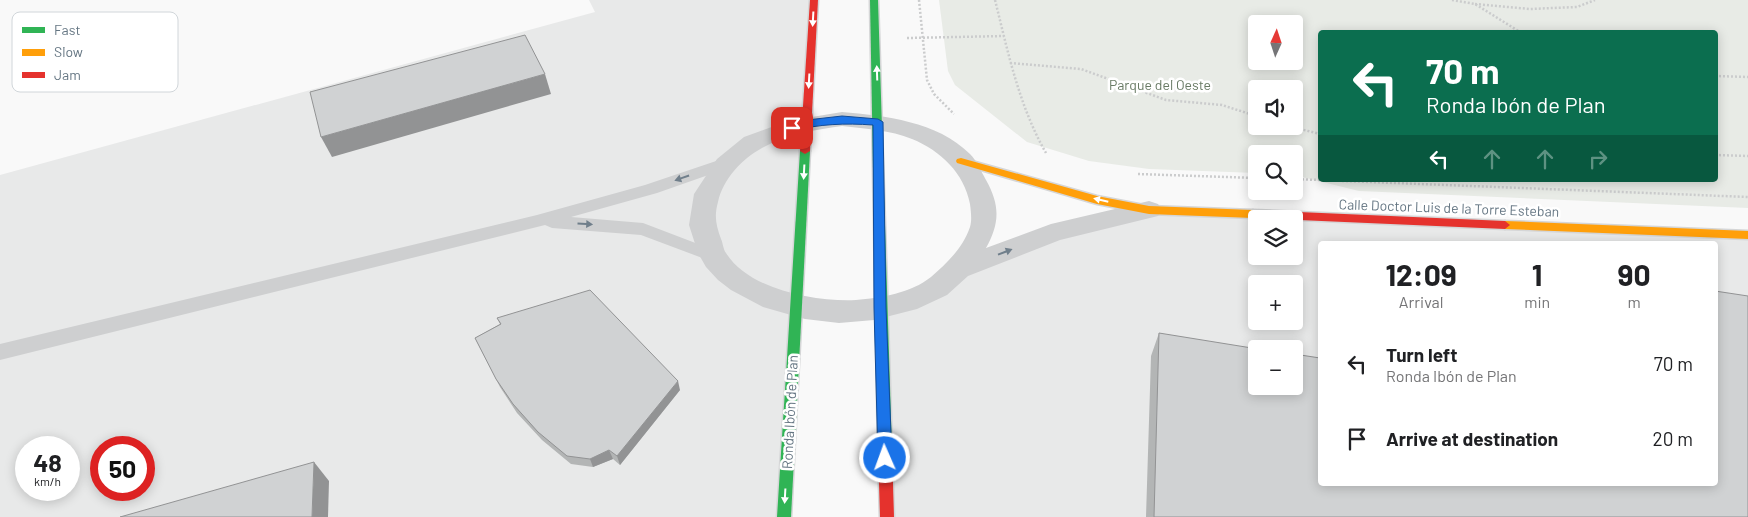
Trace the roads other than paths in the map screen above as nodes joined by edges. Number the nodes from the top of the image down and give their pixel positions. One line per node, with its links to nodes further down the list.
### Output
1 (814, 0): 4 (main road, Ronda Ibón de Plan, one-way to 4)
2 (874, 0): 3 (main road, one-way to 2)
3 (878, 122): 4 (street); 5 (street); 13 (main road)
4 (807, 124): 6 (street); 12 (main road, Ronda Ibón de Plan, one-way to 12)
5 (961, 161): 7 (main road, Calle Doctor Luis de la Torre Esteban, one-way to 5); 11 (street)
6 (728, 162): 8 (lane, one-way to 8); 10 (street)
7 (1148, 210): 9 (main road, Calle Doctor Luis de la Torre Esteban); 11 (street, one-way to 7)
8 (536, 221): 10 (lane, one-way to 10); 14 (lane)
9 (1748, 235)
10 (713, 256): 12 (street)
11 (959, 269): 13 (street)
12 (796, 307): 13 (street); 15 (main road, Ronda Ibón de Plan, one-way to 15)
13 (880, 308): 16 (main road)
14 (0, 352)
15 (784, 517)
16 (887, 517)

